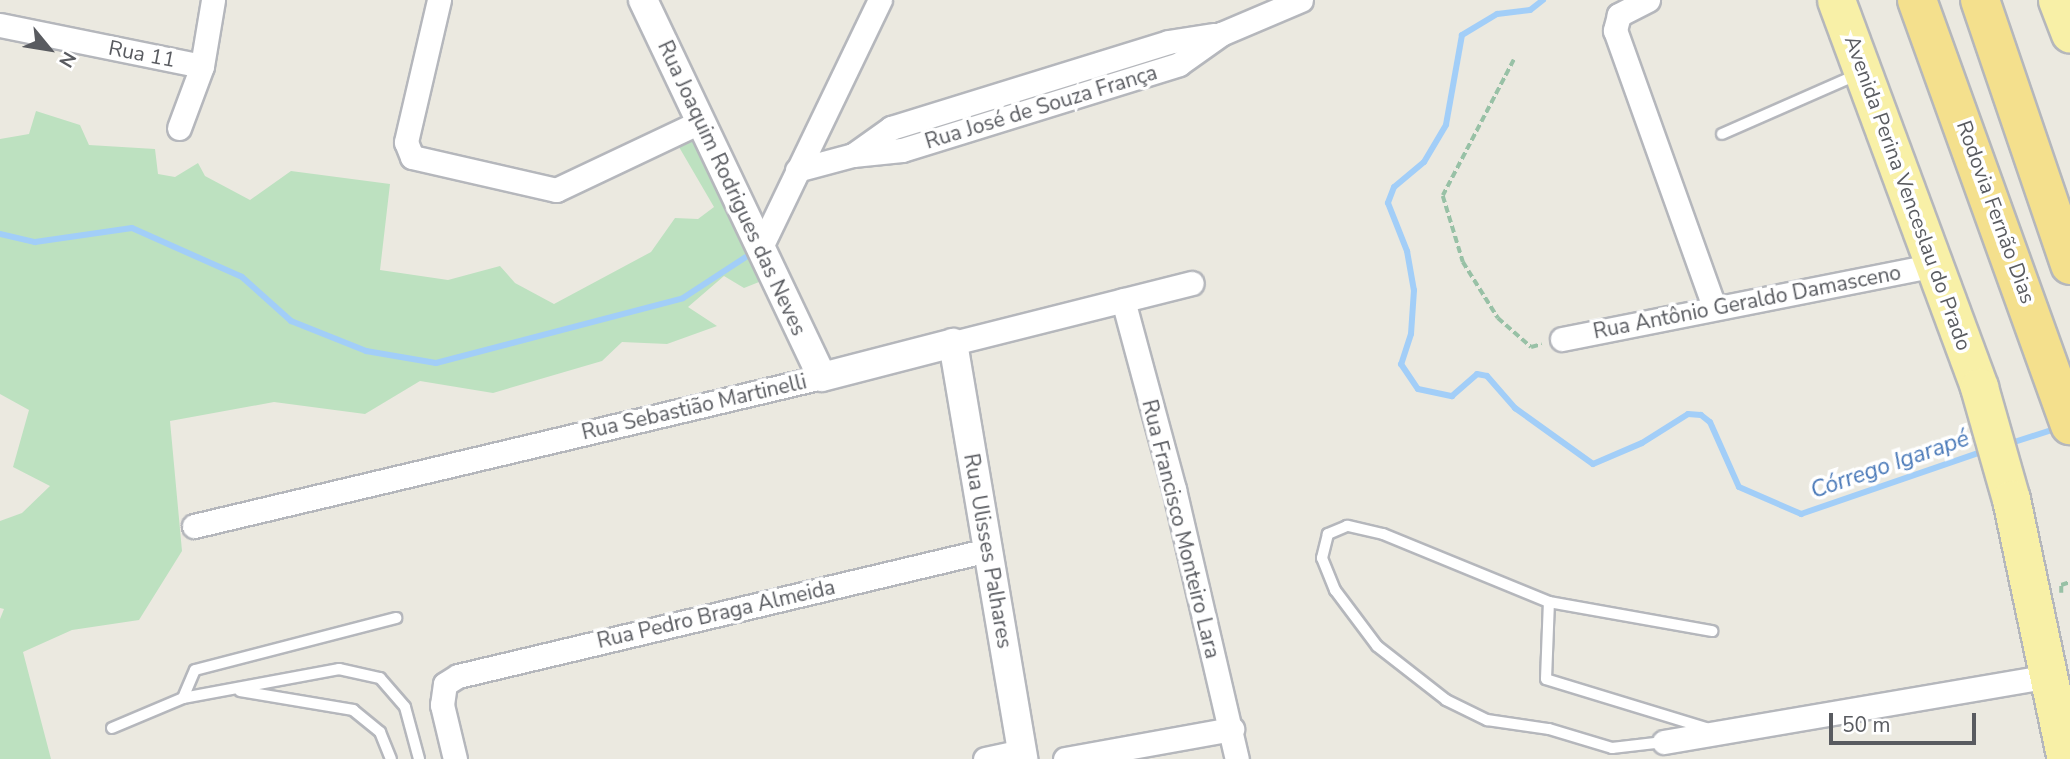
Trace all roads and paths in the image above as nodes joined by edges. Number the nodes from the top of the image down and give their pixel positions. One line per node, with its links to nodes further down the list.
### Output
1 (213, 0): 15 (street)
2 (439, 0): 17 (street)
3 (643, 0): 17 (street, Rua Joaquim Rodrigues das Neves)
4 (880, 0): 20 (street)
5 (1301, 0): 11 (street, Rua José de Souza França)
6 (1647, 0): 26 (street)
7 (1836, 0): 16 (main road, Avenida Perina Venceslau do Prado)
8 (1917, 0): 30 (highway, Rodovia Fernão Dias)
9 (1980, 0): 22 (highway)
10 (2057, 0): 13 (main road)
11 (1256, 8): 20 (street, Rua José de Souza França)
12 (0, 25): 15 (street, Rua 11)
13 (2070, 34)
14 (1514, 60): 27 (path)
15 (202, 66): 18 (street)
16 (1865, 72): 19 (lane); 23 (main road, Avenida Perina Venceslau do Prado)
17 (702, 121): 21 (street, Rua Joaquim Rodrigues das Neves)
18 (179, 128)
19 (1722, 134)
20 (797, 170): 21 (street)
21 (761, 247): 29 (street, Rua Joaquim Rodrigues das Neves)
22 (2070, 265)
23 (1933, 266): 26 (street, Rua Antônio Geraldo Damasceno); 36 (main road, Avenida Perina Venceslau do Prado)
24 (1192, 283): 25 (street, Rua Sebastião Martinelli)
25 (1123, 300): 28 (street, Rua Sebastião Martinelli); 40 (street, Rua Francisco Monteiro Lara)
26 (1714, 307): 27 (street, Rua Antônio Geraldo Damasceno)
27 (1562, 339)
28 (953, 343): 29 (street, Rua Sebastião Martinelli); 32 (street, Rua Ulisses Palhares)
29 (822, 377): 31 (street, Rua Sebastião Martinelli)
30 (2070, 425)
31 (194, 526)
32 (988, 550): 43 (street, Rua Ulisses Palhares); 46 (street, Rua Pedro Braga Almeida)
33 (1549, 602): 35 (lane); 41 (lane); 42 (lane)
34 (396, 618): 38 (lane)
35 (1712, 631)
36 (2049, 676): 41 (street); 50 (main road, Avenida Perina Venceslau do Prado)
37 (230, 689): 38 (lane); 44 (lane); 45 (lane)
38 (183, 698): 39 (lane)
39 (112, 728)
40 (1232, 729): 48 (street); 49 (street, Rua Francisco Monteiro Lara)
41 (1722, 733): 42 (street)
42 (1664, 742)
43 (1023, 755): 47 (street)
44 (391, 759)
45 (419, 759)
46 (455, 759)
47 (985, 759)
48 (1065, 759)
49 (1237, 759)
50 (2066, 759)

